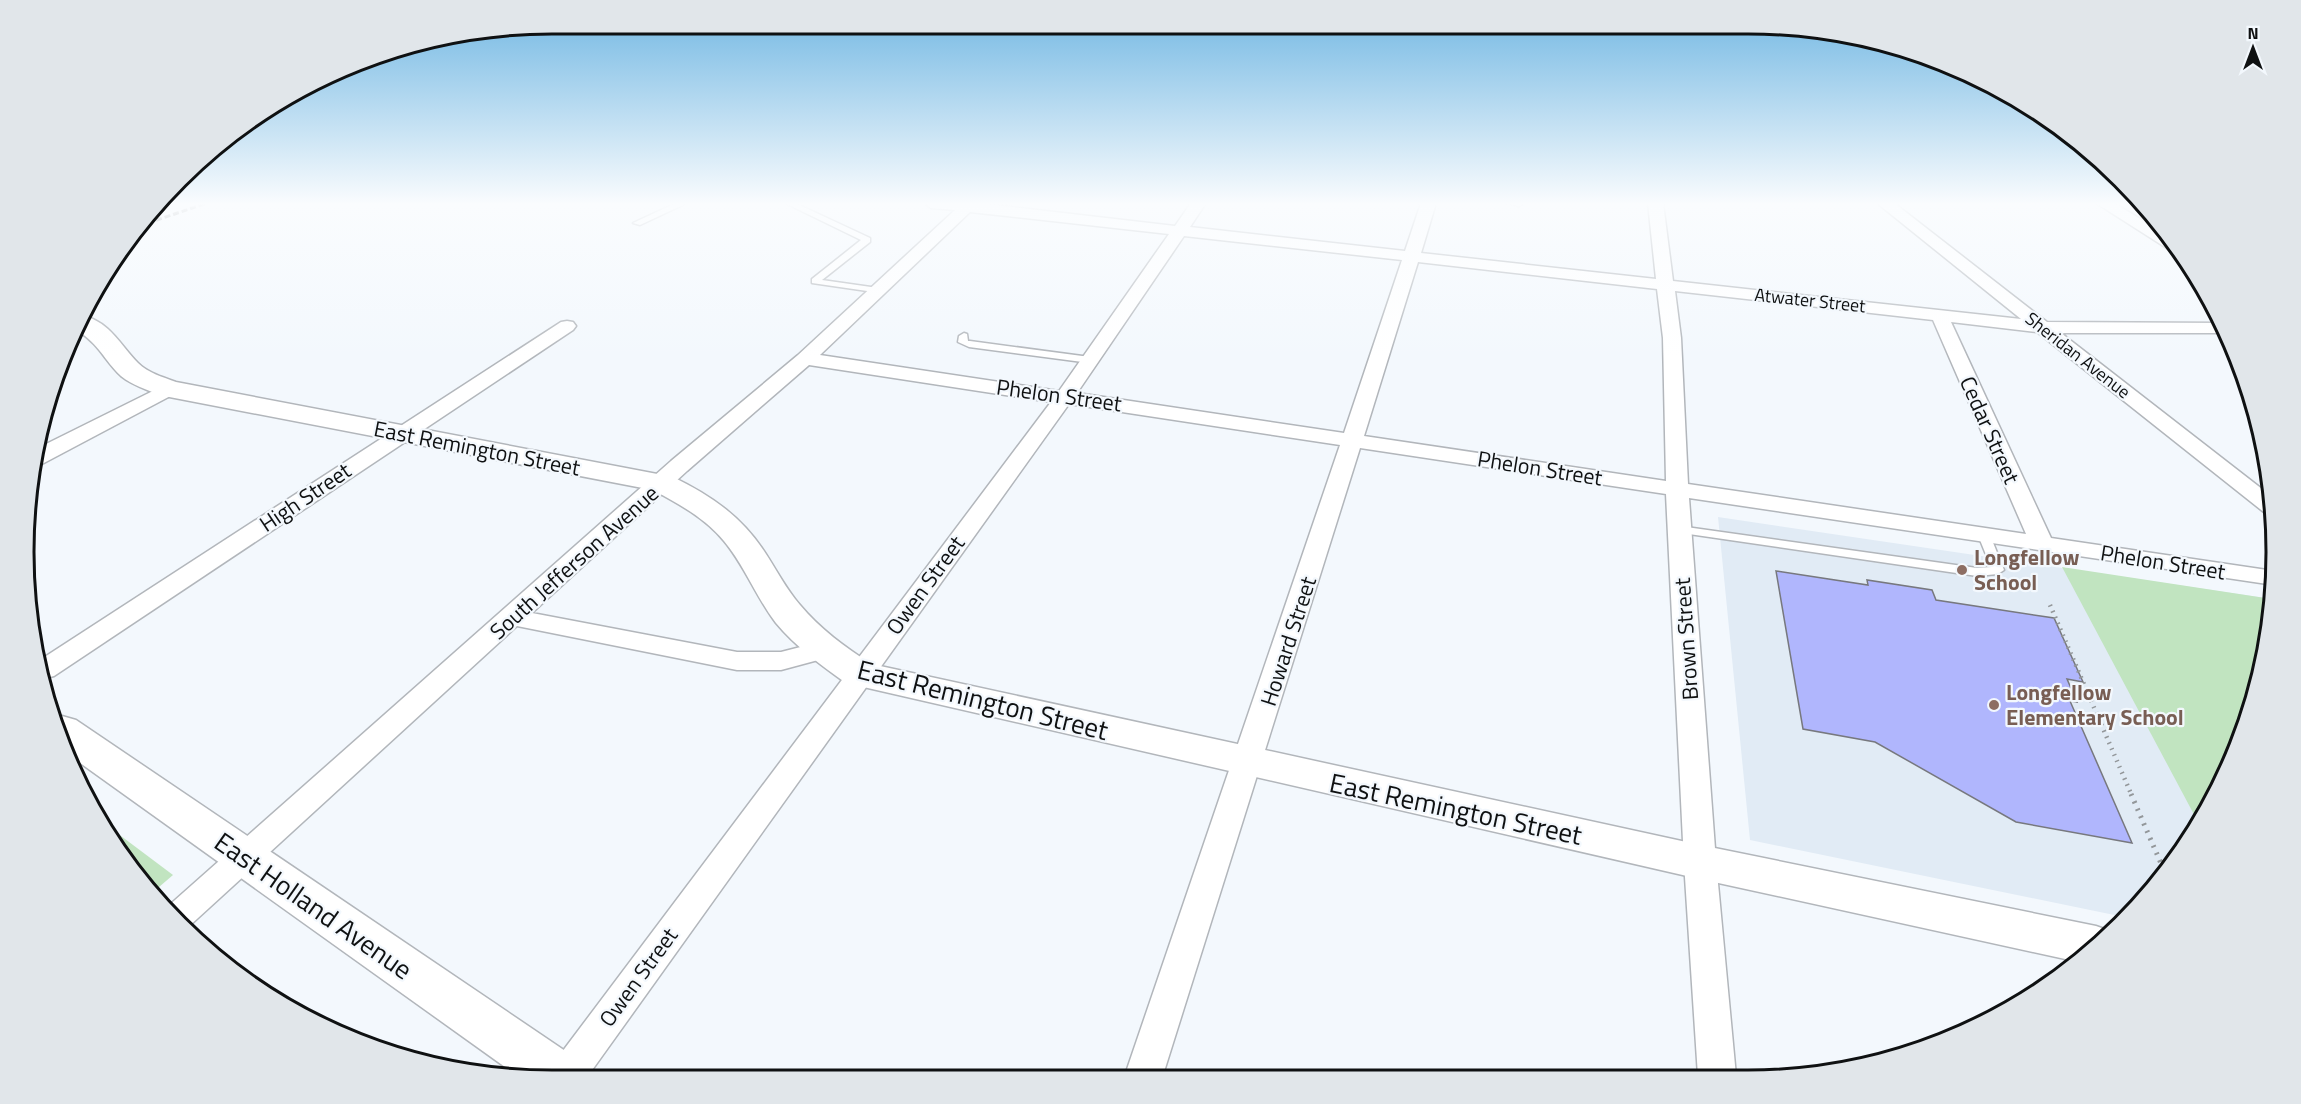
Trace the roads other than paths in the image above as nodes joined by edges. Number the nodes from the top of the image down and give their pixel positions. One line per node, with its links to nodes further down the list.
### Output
1 (849, 255): 9 (lane)
2 (917, 255): 9 (street, South Jefferson Avenue)
3 (1163, 255): 17 (street, Owen Street)
4 (1399, 255): 7 (street, Atwater Street)
5 (1661, 255): 8 (street, Brown Street)
6 (1950, 255): 13 (street, Sheridan Avenue)
7 (1413, 256): 8 (street, Atwater Street); 21 (street, Howard Street)
8 (1664, 284): 10 (street, Atwater Street); 24 (street, Brown Street)
9 (878, 291): 16 (street, South Jefferson Avenue)
10 (1942, 315): 13 (street, Atwater Street); 28 (street, Cedar Street)
11 (87, 326): 18 (main road, East Remington Street)
12 (567, 326): 20 (street, High Street)
13 (2042, 327): 14 (street, Atwater Street); 25 (street, Sheridan Avenue)
14 (2215, 328)
15 (964, 336): 17 (lane)
16 (805, 358): 19 (street, Phelon Street); 23 (street, South Jefferson Avenue)
17 (1090, 360): 19 (street, Owen Street)
18 (169, 389): 20 (main road, East Remington Street); 22 (street)
19 (1065, 396): 21 (street, Phelon Street); 33 (street, Owen Street)
20 (402, 433): 23 (main road, East Remington Street); 32 (street, High Street)
21 (1353, 440): 24 (street, Phelon Street); 35 (street, Howard Street)
22 (44, 454)
23 (662, 483): 30 (street, South Jefferson Avenue); 31 (main road, East Remington Street)
24 (1678, 489): 26 (street, Brown Street); 27 (street, Phelon Street)
25 (2263, 501)
26 (1679, 530): 27 (lane); 37 (street, Brown Street)
27 (1984, 535): 28 (street, Phelon Street)
28 (2042, 544): 29 (street, Phelon Street)
29 (2265, 577)
30 (512, 617): 31 (street); 36 (street, South Jefferson Avenue)
31 (824, 650): 33 (main road, East Remington Street)
32 (48, 668)
33 (859, 674): 35 (main road, East Remington Street); 41 (street, Owen Street)
34 (68, 734): 36 (main road, East Holland Avenue)
35 (1248, 763): 37 (main road, East Remington Street); 42 (street, Howard Street)
36 (246, 856): 38 (street, South Jefferson Avenue); 40 (main road, East Holland Avenue)
37 (1700, 862): 39 (main road, East Remington Street); 43 (street, Brown Street)
38 (182, 914)
39 (2086, 944)
40 (550, 1070)
41 (571, 1070)
42 (1146, 1070)
43 (1717, 1070)

